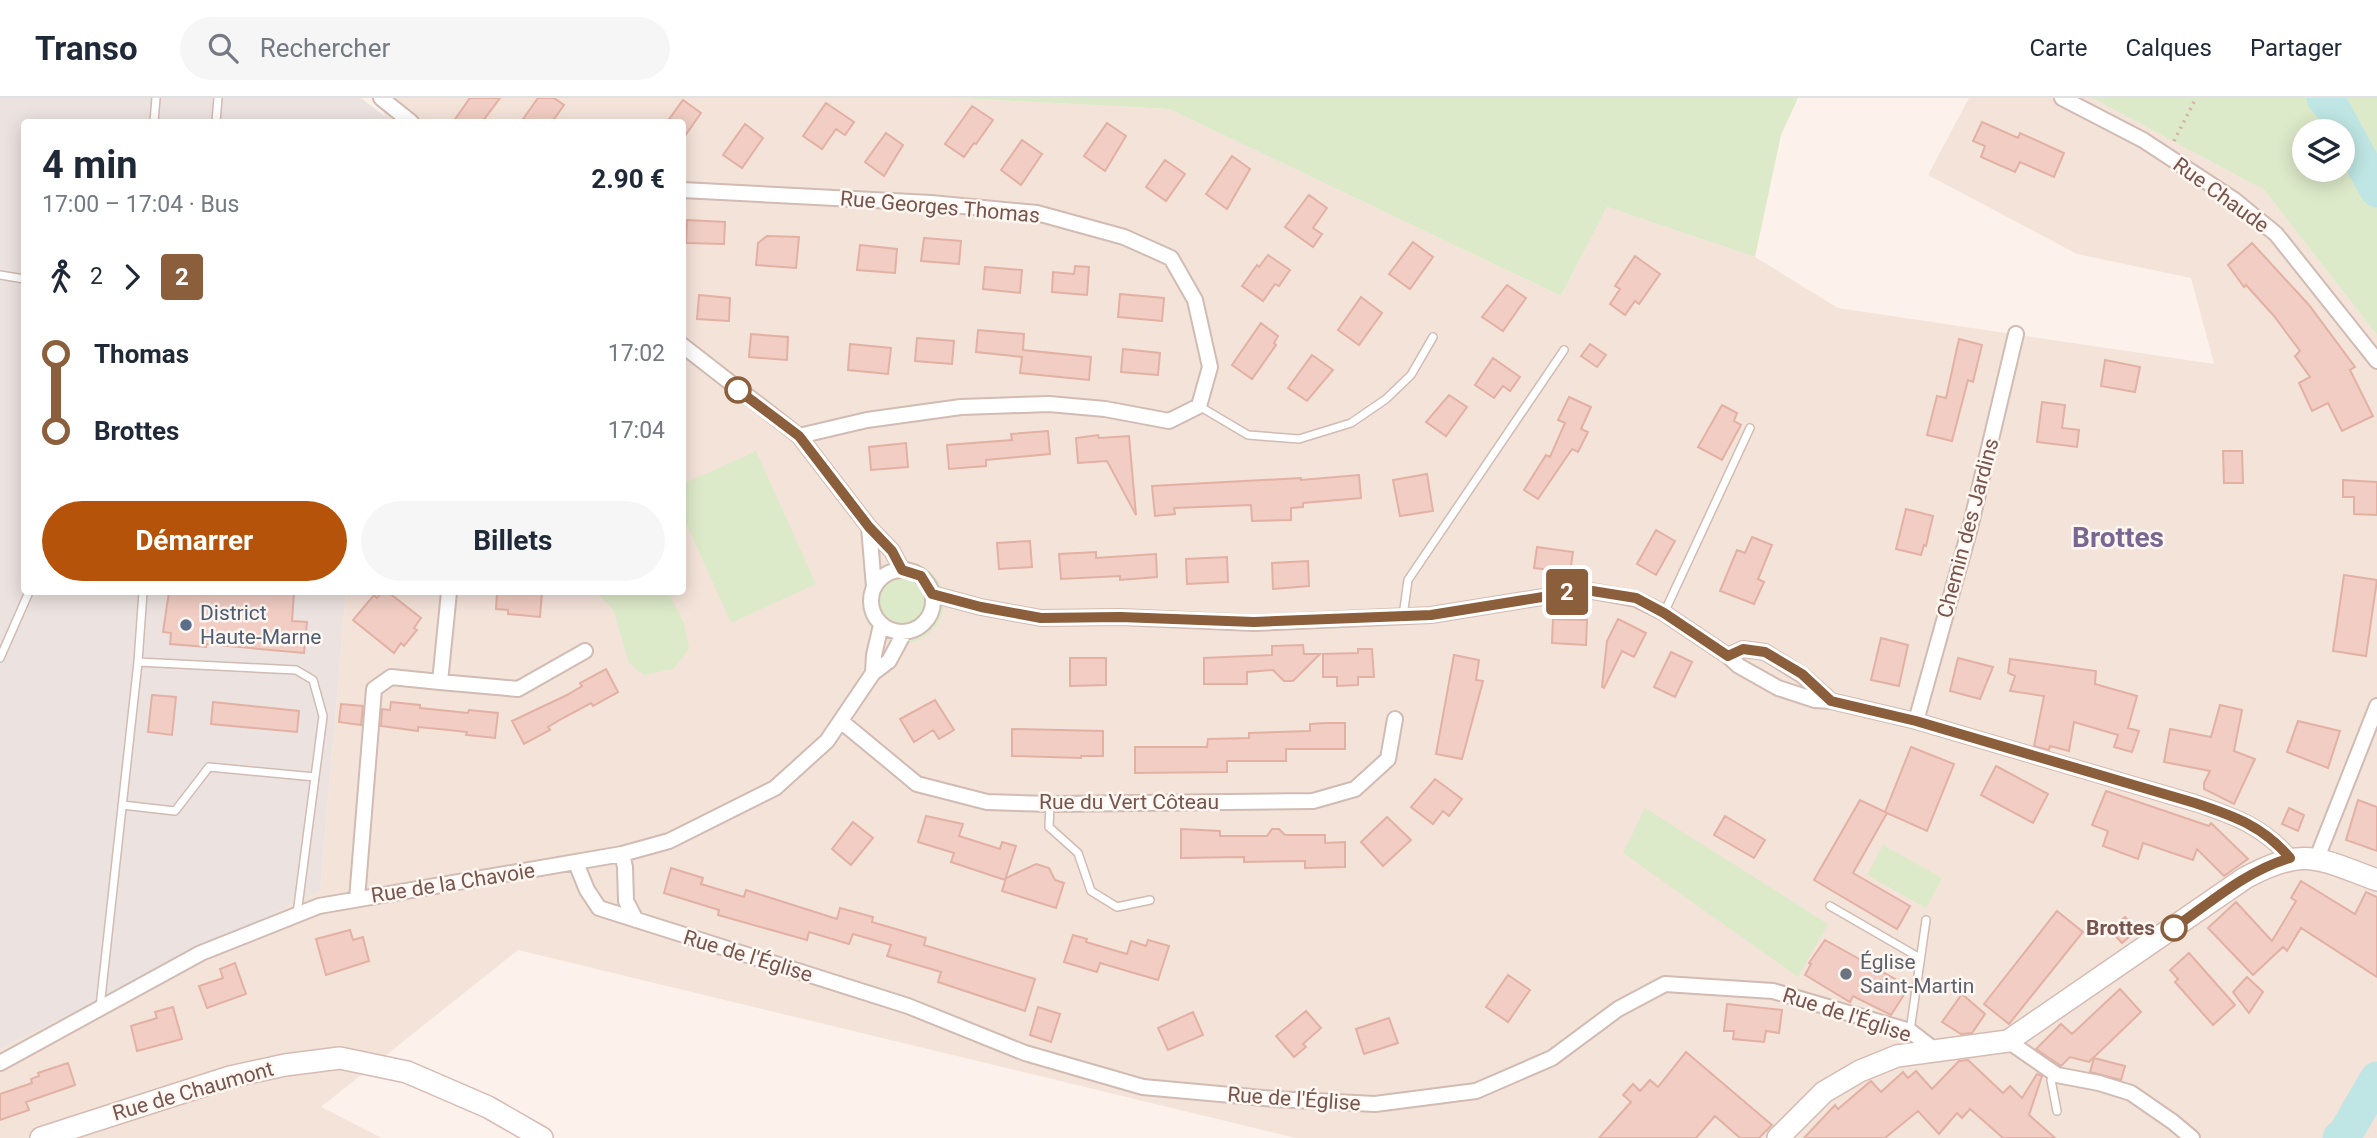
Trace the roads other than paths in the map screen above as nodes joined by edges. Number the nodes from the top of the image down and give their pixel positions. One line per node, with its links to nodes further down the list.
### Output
1 (156, 98): 5 (lane)
2 (218, 98): 6 (lane)
3 (381, 98): 7 (street)
4 (2062, 98): 15 (street, Rue Chaude)
5 (154, 119)
6 (216, 119)
7 (407, 119)
8 (686, 190): 16 (street, Rue Georges Thomas)
9 (0, 275): 10 (lane)
10 (21, 278)
11 (2016, 334): 39 (street, Chemin des Jardins)
12 (1433, 337): 16 (lane)
13 (686, 348): 18 (street)
14 (1564, 351): 27 (lane)
15 (2377, 361)
16 (1199, 406): 18 (street)
17 (1750, 428): 26 (lane)
18 (799, 436): 19 (street)
19 (869, 527): 20 (street); 21 (street)
20 (902, 570): 21 (street); 22 (street)
21 (874, 587): 28 (street)
22 (932, 594): 27 (street); 29 (street)
23 (28, 595): 32 (lane)
24 (143, 595): 33 (lane)
25 (449, 595): 35 (street)
26 (1664, 613): 27 (street); 31 (street)
27 (1403, 616)
28 (881, 625): 29 (street); 34 (street, Rue de la Chavoie)
29 (904, 633): 34 (street, Rue de la Chavoie)
30 (585, 651): 35 (street)
31 (1728, 656): 36 (street); 36 (street)
32 (0, 658)
33 (138, 662): 41 (lane); 43 (lane)
34 (873, 673): 40 (street, Rue de la Chavoie)
35 (440, 682): 49 (street)
36 (1831, 701): 39 (street)
37 (2377, 706): 46 (street)
38 (1395, 719): 42 (street, Rue du Vert Côteau)
39 (1916, 721): 45 (street)
40 (842, 722): 42 (street, Rue du Vert Côteau); 44 (street, Rue de la Chavoie)
41 (315, 777): 43 (lane); 52 (lane)
42 (1050, 804): 50 (lane)
43 (122, 805): 56 (lane)
44 (622, 854): 47 (street, Rue de la Chavoie); 53 (street)
45 (2290, 858): 46 (street); 58 (street)
46 (2317, 858): 48 (street)
47 (576, 863): 49 (street, Rue de la Chavoie); 53 (street, Rue de l'Église)
48 (2377, 880)
49 (357, 899): 52 (street, Rue de la Chavoie)
50 (1150, 900)
51 (1830, 906): 55 (lane)
52 (297, 915): 56 (street, Rue de la Chavoie)
53 (636, 920): 57 (street, Rue de l'Église)
54 (1926, 920): 55 (lane)
55 (1920, 958): 57 (lane)
56 (100, 1007): 60 (street, Rue de la Chavoie)
57 (1910, 1031): 59 (street, Rue de l'Église)
58 (2008, 1041): 59 (street); 61 (street)
59 (1936, 1051): 65 (street)
60 (0, 1063)
61 (2057, 1075): 62 (lane); 66 (street)
62 (2057, 1111)
63 (41, 1138): 64 (street, Rue de Chaumont)
64 (542, 1138)
65 (1778, 1138)
66 (2192, 1138)

